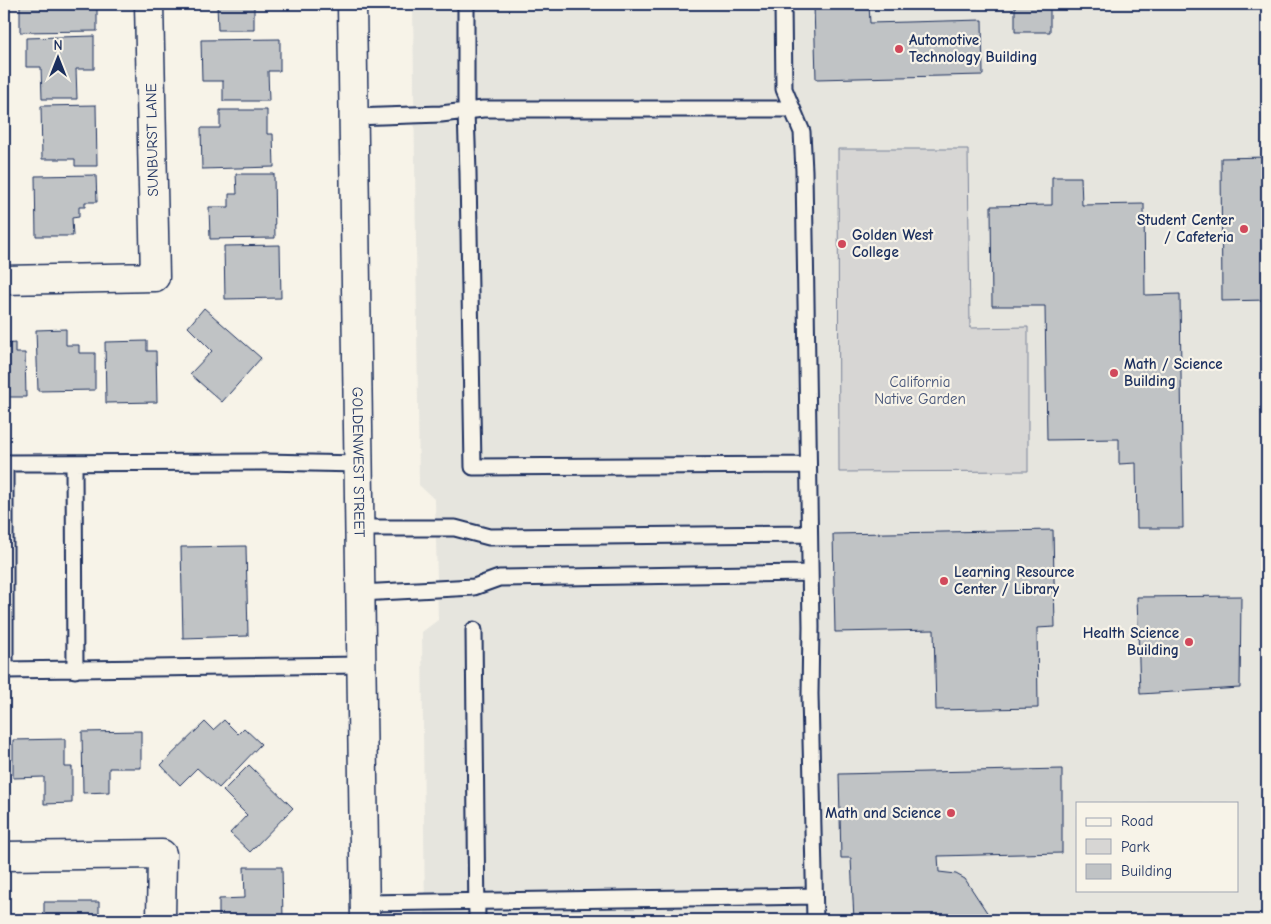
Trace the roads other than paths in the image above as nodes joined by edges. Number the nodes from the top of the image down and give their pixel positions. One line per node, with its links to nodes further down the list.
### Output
1 (149, 4): 8 (main road, SUNBURST LANE)
2 (352, 4): 7 (main road, GOLDENWEST STREET)
3 (466, 4): 6 (lane)
4 (783, 4): 5 (lane)
5 (792, 109): 6 (lane); 11 (lane)
6 (466, 112): 7 (lane); 11 (lane)
7 (352, 116): 10 (main road, GOLDENWEST STREET)
8 (4, 280)
9 (74, 463): 10 (lane); 18 (lane); 18 (lane)
10 (359, 464): 12 (main road, GOLDENWEST STREET)
11 (807, 464): 13 (lane)
12 (360, 528): 13 (lane); 15 (main road, GOLDENWEST STREET)
13 (809, 534): 14 (lane)
14 (809, 573): 15 (lane); 20 (lane)
15 (360, 593): 17 (main road, GOLDENWEST STREET)
16 (474, 630): 21 (lane)
17 (361, 665): 18 (lane); 22 (main road, GOLDENWEST STREET)
18 (75, 670)
19 (4, 856): 23 (main road)
20 (814, 896): 21 (lane); 25 (lane)
21 (477, 901): 22 (lane); 24 (lane)
22 (365, 912)
23 (162, 920)
24 (477, 920)
25 (815, 920)

